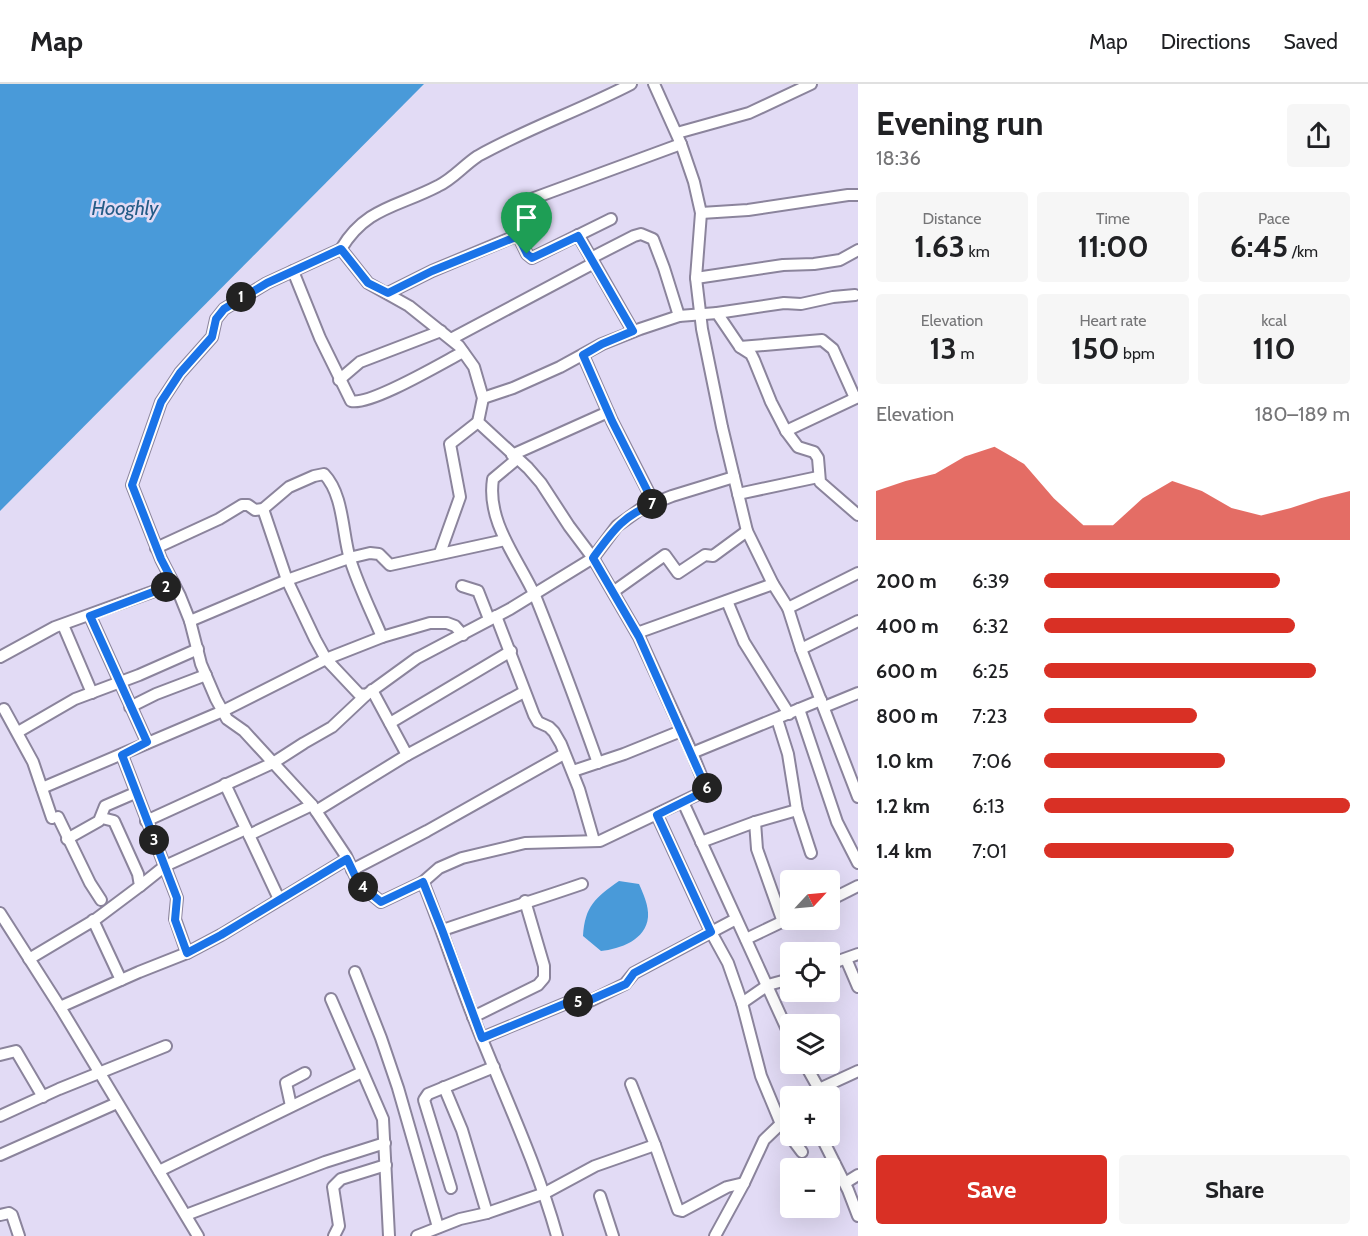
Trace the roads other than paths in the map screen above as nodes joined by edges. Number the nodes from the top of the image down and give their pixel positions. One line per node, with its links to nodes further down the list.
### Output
1 (631, 84): 10 (street)
2 (654, 84): 4 (street)
3 (811, 84): 4 (street)
4 (679, 138): 6 (street); 8 (street)
5 (858, 195): 6 (street)
6 (701, 213): 14 (street)
7 (611, 219): 9 (street)
8 (518, 236): 9 (street); 15 (street)
9 (578, 236): 12 (street)
10 (341, 249): 13 (street); 15 (street)
11 (858, 250): 14 (street)
12 (593, 260): 19 (street); 21 (street); 22 (street)
13 (293, 270): 26 (street); 41 (street)
14 (696, 278): 18 (street)
15 (388, 293): 20 (street)
16 (855, 295): 17 (street)
17 (717, 313): 18 (street); 23 (street)
18 (700, 315): 19 (street); 33 (street)
19 (679, 316): 21 (street)
20 (441, 330): 22 (street); 26 (street)
21 (633, 331): 25 (street)
22 (451, 339): 24 (street)
23 (740, 347): 27 (street); 31 (street)
24 (463, 352): 26 (street); 28 (street)
25 (583, 355): 28 (street); 29 (street)
26 (339, 380)
27 (857, 397): 31 (street)
28 (483, 398): 30 (street)
29 (608, 412): 32 (street); 36 (street)
30 (478, 422): 32 (street); 42 (street)
31 (786, 431): 34 (street)
32 (515, 457): 40 (street); 44 (street)
33 (734, 477): 35 (street); 36 (street)
34 (819, 477): 35 (street); 38 (street)
35 (738, 494): 39 (street)
36 (654, 504): 44 (street)
37 (263, 509): 41 (street); 43 (street); 46 (street)
38 (858, 515)
39 (747, 531): 48 (street); 50 (street)
40 (505, 540): 42 (street); 51 (street)
41 (156, 548): 47 (street)
42 (440, 553): 43 (street)
43 (349, 558): 46 (street); 61 (street)
44 (593, 558): 50 (street); 51 (street)
45 (858, 573): 53 (street)
46 (287, 580): 56 (street); 66 (street)
47 (174, 584): 54 (street); 56 (street)
48 (773, 584): 52 (street); 53 (street)
49 (462, 586): 55 (street)
50 (613, 592): 59 (street)
51 (534, 595): 55 (street); 88 (street)
52 (727, 601): 59 (street); 77 (street)
53 (788, 608): 63 (street)
54 (90, 616): 58 (street); 68 (street)
55 (493, 618): 60 (street); 64 (street)
56 (190, 621): 62 (street)
57 (858, 621): 63 (street)
58 (63, 625): 65 (street); 71 (street)
59 (637, 633): 80 (street)
60 (463, 635): 61 (street); 69 (street)
61 (382, 637): 66 (street)
62 (198, 649): 67 (street); 68 (street)
63 (801, 649): 73 (street)
64 (511, 651): 70 (street); 79 (street)
65 (0, 657)
66 (326, 659): 69 (street); 76 (street)
67 (206, 675): 74 (street); 76 (street)
68 (120, 682): 71 (street); 74 (street)
69 (369, 692): 79 (street); 87 (street)
70 (524, 692): 84 (street); 86 (street)
71 (93, 693): 81 (street)
72 (858, 693): 73 (street)
73 (823, 703): 77 (street); 93 (street)
74 (130, 707): 82 (street)
75 (1, 708): 81 (street)
76 (223, 711): 82 (street); 87 (street)
77 (794, 712): 78 (street); 107 (street)
78 (777, 719): 83 (street); 96 (street)
79 (390, 723): 86 (street)
80 (681, 730): 83 (street); 88 (street)
81 (18, 732): 91 (street)
82 (147, 742): 85 (street)
83 (692, 753): 94 (street)
84 (564, 754): 89 (street); 109 (street)
85 (122, 755): 91 (street); 92 (street)
86 (407, 755): 95 (street)
87 (273, 763): 90 (street); 95 (street)
88 (598, 763): 89 (street)
89 (573, 771): 103 (street)
90 (225, 784): 99 (street); 101 (street)
91 (42, 788): 102 (street)
92 (135, 793): 98 (street); 99 (street)
93 (858, 797)
94 (683, 802): 97 (street); 104 (street)
95 (314, 808): 101 (street); 106 (street)
96 (797, 810): 100 (street); 105 (street)
97 (657, 815): 103 (street); 124 (street)
98 (102, 818): 102 (street); 112 (street)
99 (146, 820): 108 (street)
100 (755, 822): 104 (street); 118 (street)
101 (247, 832): 108 (street); 115 (street)
102 (68, 839): 116 (street)
103 (594, 842): 110 (street)
104 (701, 842): 120 (street)
105 (811, 853)
106 (347, 859): 109 (street); 115 (street)
107 (858, 863)
108 (165, 866): 112 (street); 126 (street)
109 (352, 870): 110 (street)
110 (423, 882): 123 (street)
111 (582, 884): 117 (street)
112 (140, 886): 121 (street)
113 (858, 886): 114 (street)
114 (840, 895)
115 (279, 898): 126 (street)
116 (101, 900)
117 (525, 901): 123 (street); 140 (street)
118 (780, 903)
119 (0, 913): 128 (street)
120 (736, 919): 124 (street); 125 (street)
121 (93, 920): 128 (street); 132 (street)
122 (780, 923): 125 (street)
123 (442, 930): 140 (street)
124 (711, 932): 137 (street); 141 (street)
125 (746, 939): 134 (street)
126 (187, 953): 132 (street)
127 (858, 954): 129 (street)
128 (29, 959): 138 (street)
129 (846, 959): 130 (street); 135 (street)
130 (840, 961)
131 (355, 972): 176 (street)
132 (121, 980): 138 (street)
133 (780, 982): 134 (street)
134 (768, 985): 137 (street); 139 (street)
135 (858, 987)
136 (331, 999): 146 (street)
137 (742, 1003): 156 (street)
138 (60, 1007): 147 (street)
139 (781, 1014)
140 (473, 1017): 141 (street)
141 (482, 1038): 144 (street)
142 (166, 1046): 147 (street)
143 (0, 1055): 152 (street)
144 (494, 1067): 151 (street); 170 (street)
145 (858, 1071): 150 (street)
146 (362, 1072): 154 (street); 158 (street)
147 (100, 1073): 152 (street); 153 (street)
148 (306, 1073): 154 (street)
149 (631, 1084): 159 (street)
150 (829, 1086)
151 (444, 1087): 169 (street); 172 (street)
152 (43, 1096): 155 (street)
153 (117, 1102): 163 (street); 165 (street)
154 (291, 1106): 165 (street)
155 (0, 1116)
156 (780, 1122)
157 (780, 1125): 167 (street)
158 (385, 1143): 164 (street); 174 (street)
159 (655, 1145): 167 (street); 170 (street)
160 (798, 1146): 162 (street)
161 (826, 1146): 168 (street)
162 (802, 1152)
163 (0, 1155)
164 (386, 1166): 179 (street); 180 (street)
165 (159, 1171): 174 (street)
166 (858, 1175): 168 (street)
167 (744, 1183): 184 (street)
168 (845, 1183): 175 (street)
169 (451, 1188)
170 (545, 1193): 172 (street); 182 (street)
171 (600, 1196): 183 (street)
172 (487, 1213): 176 (street)
173 (0, 1215): 178 (street)
174 (186, 1215): 177 (street)
175 (858, 1216)
176 (438, 1227): 181 (street)
177 (197, 1235)
178 (19, 1236)
179 (334, 1236)
180 (389, 1236)
181 (417, 1236)
182 (557, 1236)
183 (613, 1236)
184 (715, 1236)

